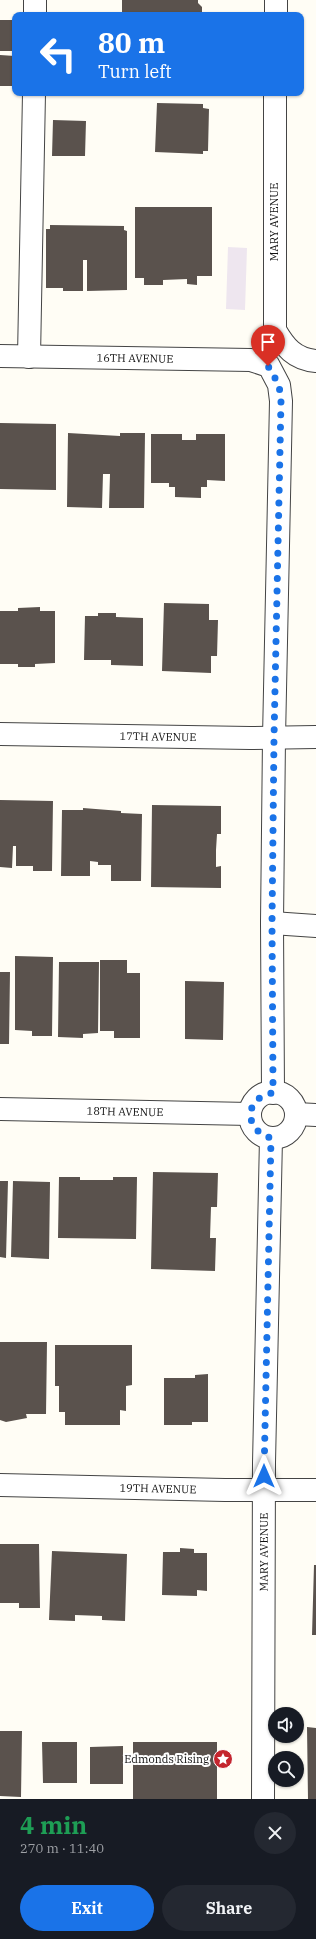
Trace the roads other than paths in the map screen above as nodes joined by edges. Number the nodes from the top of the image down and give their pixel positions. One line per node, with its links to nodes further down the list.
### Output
1 (35, 0): 3 (street)
2 (276, 0): 4 (street)
3 (35, 12)
4 (276, 12)
5 (34, 96): 8 (street)
6 (275, 96): 9 (street, MARY AVENUE)
7 (0, 356): 8 (street, 16TH AVENUE)
8 (29, 357): 12 (street, 16TH AVENUE)
9 (316, 361)
10 (0, 734): 12 (street, 17TH AVENUE)
11 (316, 737): 12 (street, 17TH AVENUE)
12 (274, 738): 13 (street)
13 (272, 923): 14 (street); 15 (street)
14 (316, 926)
15 (273, 1093): 17 (street); 18 (street)
16 (0, 1110): 17 (street, 18TH AVENUE)
17 (250, 1114): 19 (street)
18 (306, 1114): 19 (street)
19 (271, 1138): 21 (street, MARY AVENUE)
20 (0, 1485): 21 (street, 19TH AVENUE)
21 (264, 1489): 22 (street, 19TH AVENUE); 23 (street, MARY AVENUE)
22 (316, 1490)
23 (263, 1799)

